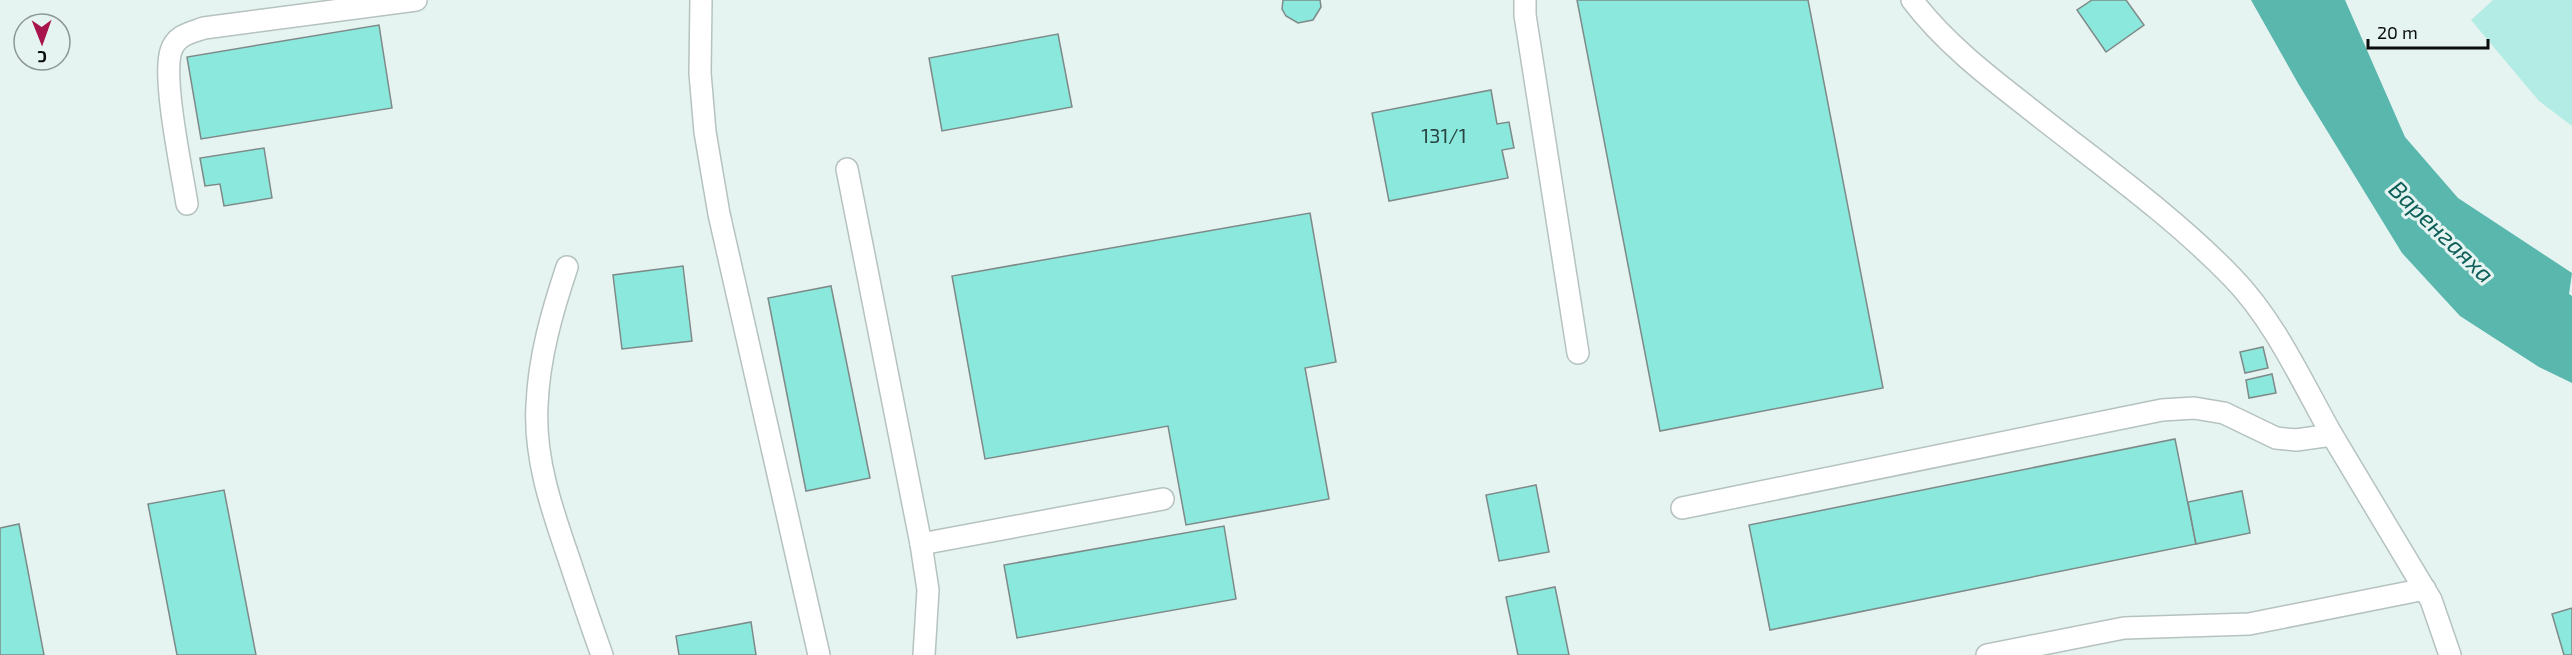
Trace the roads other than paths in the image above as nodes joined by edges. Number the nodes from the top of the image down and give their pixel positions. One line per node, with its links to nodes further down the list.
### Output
1 (416, 0): 6 (lane)
2 (701, 0): 15 (lane)
3 (1525, 0): 8 (lane)
4 (1912, 0): 9 (lane)
5 (847, 169): 12 (lane)
6 (187, 204)
7 (567, 267): 14 (lane)
8 (1578, 353)
9 (2332, 435): 11 (lane); 13 (lane)
10 (1163, 499): 12 (lane)
11 (1682, 508)
12 (921, 544): 16 (lane)
13 (2425, 589): 17 (lane); 18 (lane)
14 (602, 655)
15 (819, 655)
16 (924, 655)
17 (1987, 655)
18 (2450, 655)

